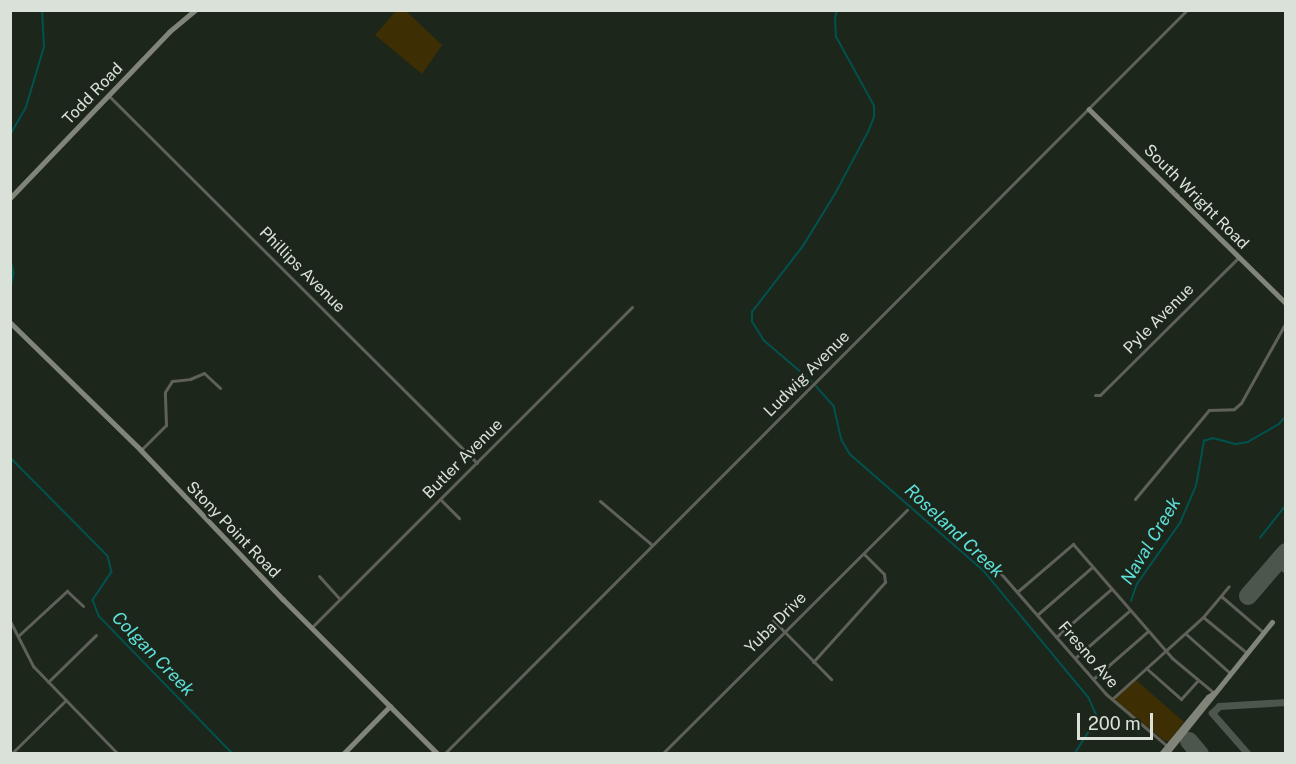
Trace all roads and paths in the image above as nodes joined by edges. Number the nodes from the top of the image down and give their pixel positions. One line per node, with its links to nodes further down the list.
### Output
1 (195, 10): 3 (main road, Todd Road)
2 (1187, 10): 4 (street, Ludwig Avenue)
3 (108, 95): 5 (main road, Todd Road); 14 (street, Phillips Avenue)
4 (1089, 109): 6 (main road, South Wright Road); 20 (street, Ludwig Avenue)
5 (10, 198)
6 (1239, 257): 7 (main road, South Wright Road); 12 (street, Pyle Avenue)
7 (1286, 303)
8 (632, 307): 14 (street, Butler Avenue)
9 (10, 322): 13 (main road, Stony Point Road)
10 (1286, 322): 15 (street)
11 (220, 388): 13 (street)
12 (1095, 395)
13 (141, 450): 37 (main road, Stony Point Road)
14 (477, 463): 16 (street, Butler Avenue)
15 (1135, 499)
16 (440, 500): 19 (street); 29 (street, Butler Avenue)
17 (600, 501): 20 (street)
18 (907, 510): 21 (street, Yuba Drive)
19 (459, 518)
20 (652, 545): 64 (street, Ludwig Avenue)
21 (863, 553): 39 (street, Yuba Drive); 48 (street)
22 (1092, 567): 26 (street); 27 (street); 32 (street)
23 (996, 568): 27 (street, Fresno Ave)
24 (319, 576): 29 (street)
25 (1229, 586): 28 (street)
26 (1111, 589): 31 (street); 44 (street)
27 (1017, 592): 32 (street, Fresno Ave)
28 (1221, 596): 33 (street); 40 (street)
29 (340, 599): 37 (street, Butler Avenue)
30 (83, 606): 43 (street)
31 (1130, 610): 38 (street); 47 (street)
32 (1037, 615): 44 (street, Fresno Ave)
33 (1203, 617): 41 (street); 46 (street)
34 (773, 620): 39 (street)
35 (10, 621): 43 (street)
36 (1272, 622): 40 (main road)
37 (311, 628): 58 (main road, Stony Point Road)
38 (1148, 631): 45 (street); 52 (street)
39 (785, 632): 48 (street); 65 (street, Yuba Drive)
40 (1264, 632): 46 (main road)
41 (1186, 634): 45 (street); 50 (street)
42 (96, 635): 54 (street)
43 (18, 636): 54 (street)
44 (1056, 637): 47 (street, Fresno Ave)
45 (1165, 651): 49 (street); 53 (street)
46 (1247, 652): 50 (main road)
47 (1075, 658): 52 (street, Fresno Ave)
48 (813, 662): 51 (street)
49 (1146, 668): 53 (street); 57 (street)
50 (1230, 674): 55 (main road)
51 (831, 679)
52 (1093, 679): 57 (street, Fresno Ave)
53 (1198, 680): 55 (street)
54 (48, 682): 56 (street)
55 (1214, 693): 59 (main road)
56 (66, 700): 60 (street); 61 (street)
57 (1112, 700): 59 (street, Fresno Ave)
58 (390, 706): 62 (main road); 63 (main road, Stony Point Road)
59 (1168, 750): 66 (main road)
60 (11, 753)
61 (118, 753)
62 (343, 753)
63 (438, 753)
64 (444, 753)
65 (662, 753)
66 (1161, 753)

